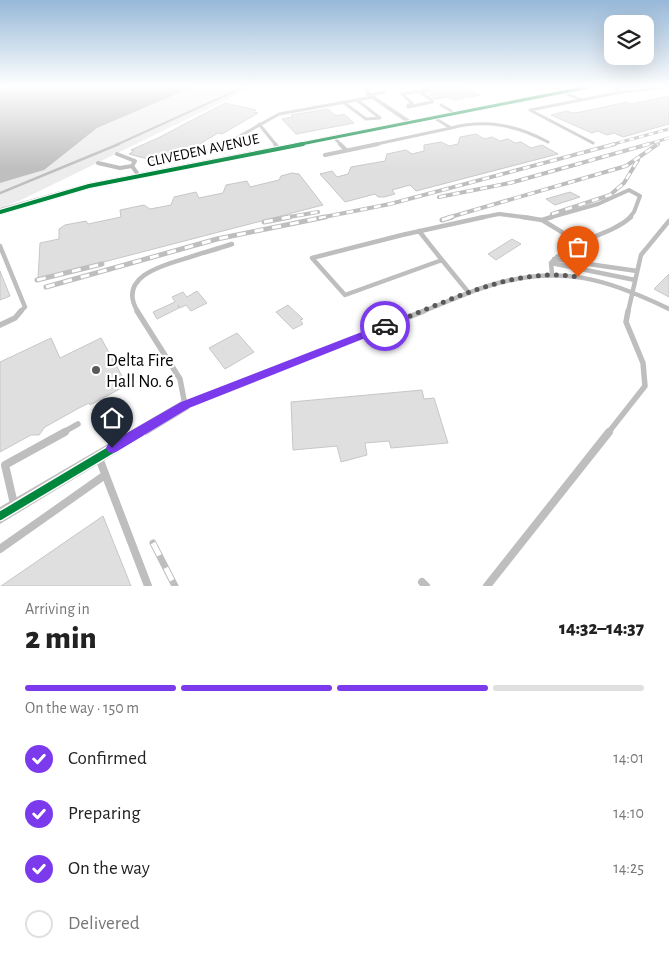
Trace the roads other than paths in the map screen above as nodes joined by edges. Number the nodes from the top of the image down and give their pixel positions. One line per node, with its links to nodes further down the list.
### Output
1 (278, 114): 9 (lane)
2 (360, 114): 3 (lane)
3 (375, 114)
4 (398, 114): 8 (street)
5 (445, 114): 7 (street, CLIVEDEN AVENUE)
6 (539, 114): 13 (lane)
7 (433, 117): 8 (street, CLIVEDEN AVENUE); 10 (lane)
8 (408, 121): 11 (street, CLIVEDEN AVENUE)
9 (259, 124): 14 (lane); 15 (lane)
10 (450, 128): 12 (lane); 16 (lane)
11 (333, 136): 15 (street, CLIVEDEN AVENUE); 16 (lane)
12 (548, 142)
13 (593, 142)
14 (224, 145)
15 (278, 148): 21 (street, CLIVEDEN AVENUE)
16 (346, 150): 18 (lane)
17 (117, 154): 20 (lane)
18 (325, 154)
19 (98, 163): 20 (lane)
20 (132, 166): 21 (lane)
21 (139, 176): 22 (street, CLIVEDEN AVENUE)
22 (0, 212)
23 (542, 220): 25 (lane); 26 (lane); 26 (lane)
24 (669, 221): 31 (lane)
25 (419, 231): 29 (lane); 29 (lane)
26 (580, 243): 30 (lane)
27 (232, 244): 38 (lane)
28 (0, 246): 37 (lane)
29 (442, 260): 35 (lane)
30 (553, 261): 31 (lane); 32 (lane); 33 (lane)
31 (637, 271): 33 (lane)
32 (552, 274): 34 (lane); 35 (lane)
33 (635, 280): 34 (lane)
34 (632, 290): 36 (lane); 47 (lane)
35 (468, 293): 38 (lane)
36 (669, 309)
37 (0, 325)
38 (185, 405): 40 (street)
39 (78, 424): 41 (lane)
40 (98, 456): 42 (lane); 43 (street)
41 (2, 467): 43 (lane)
42 (105, 475): 45 (lane); 46 (lane)
43 (15, 507): 44 (street)
44 (0, 516)
45 (0, 548)
46 (148, 586)
47 (487, 586)

